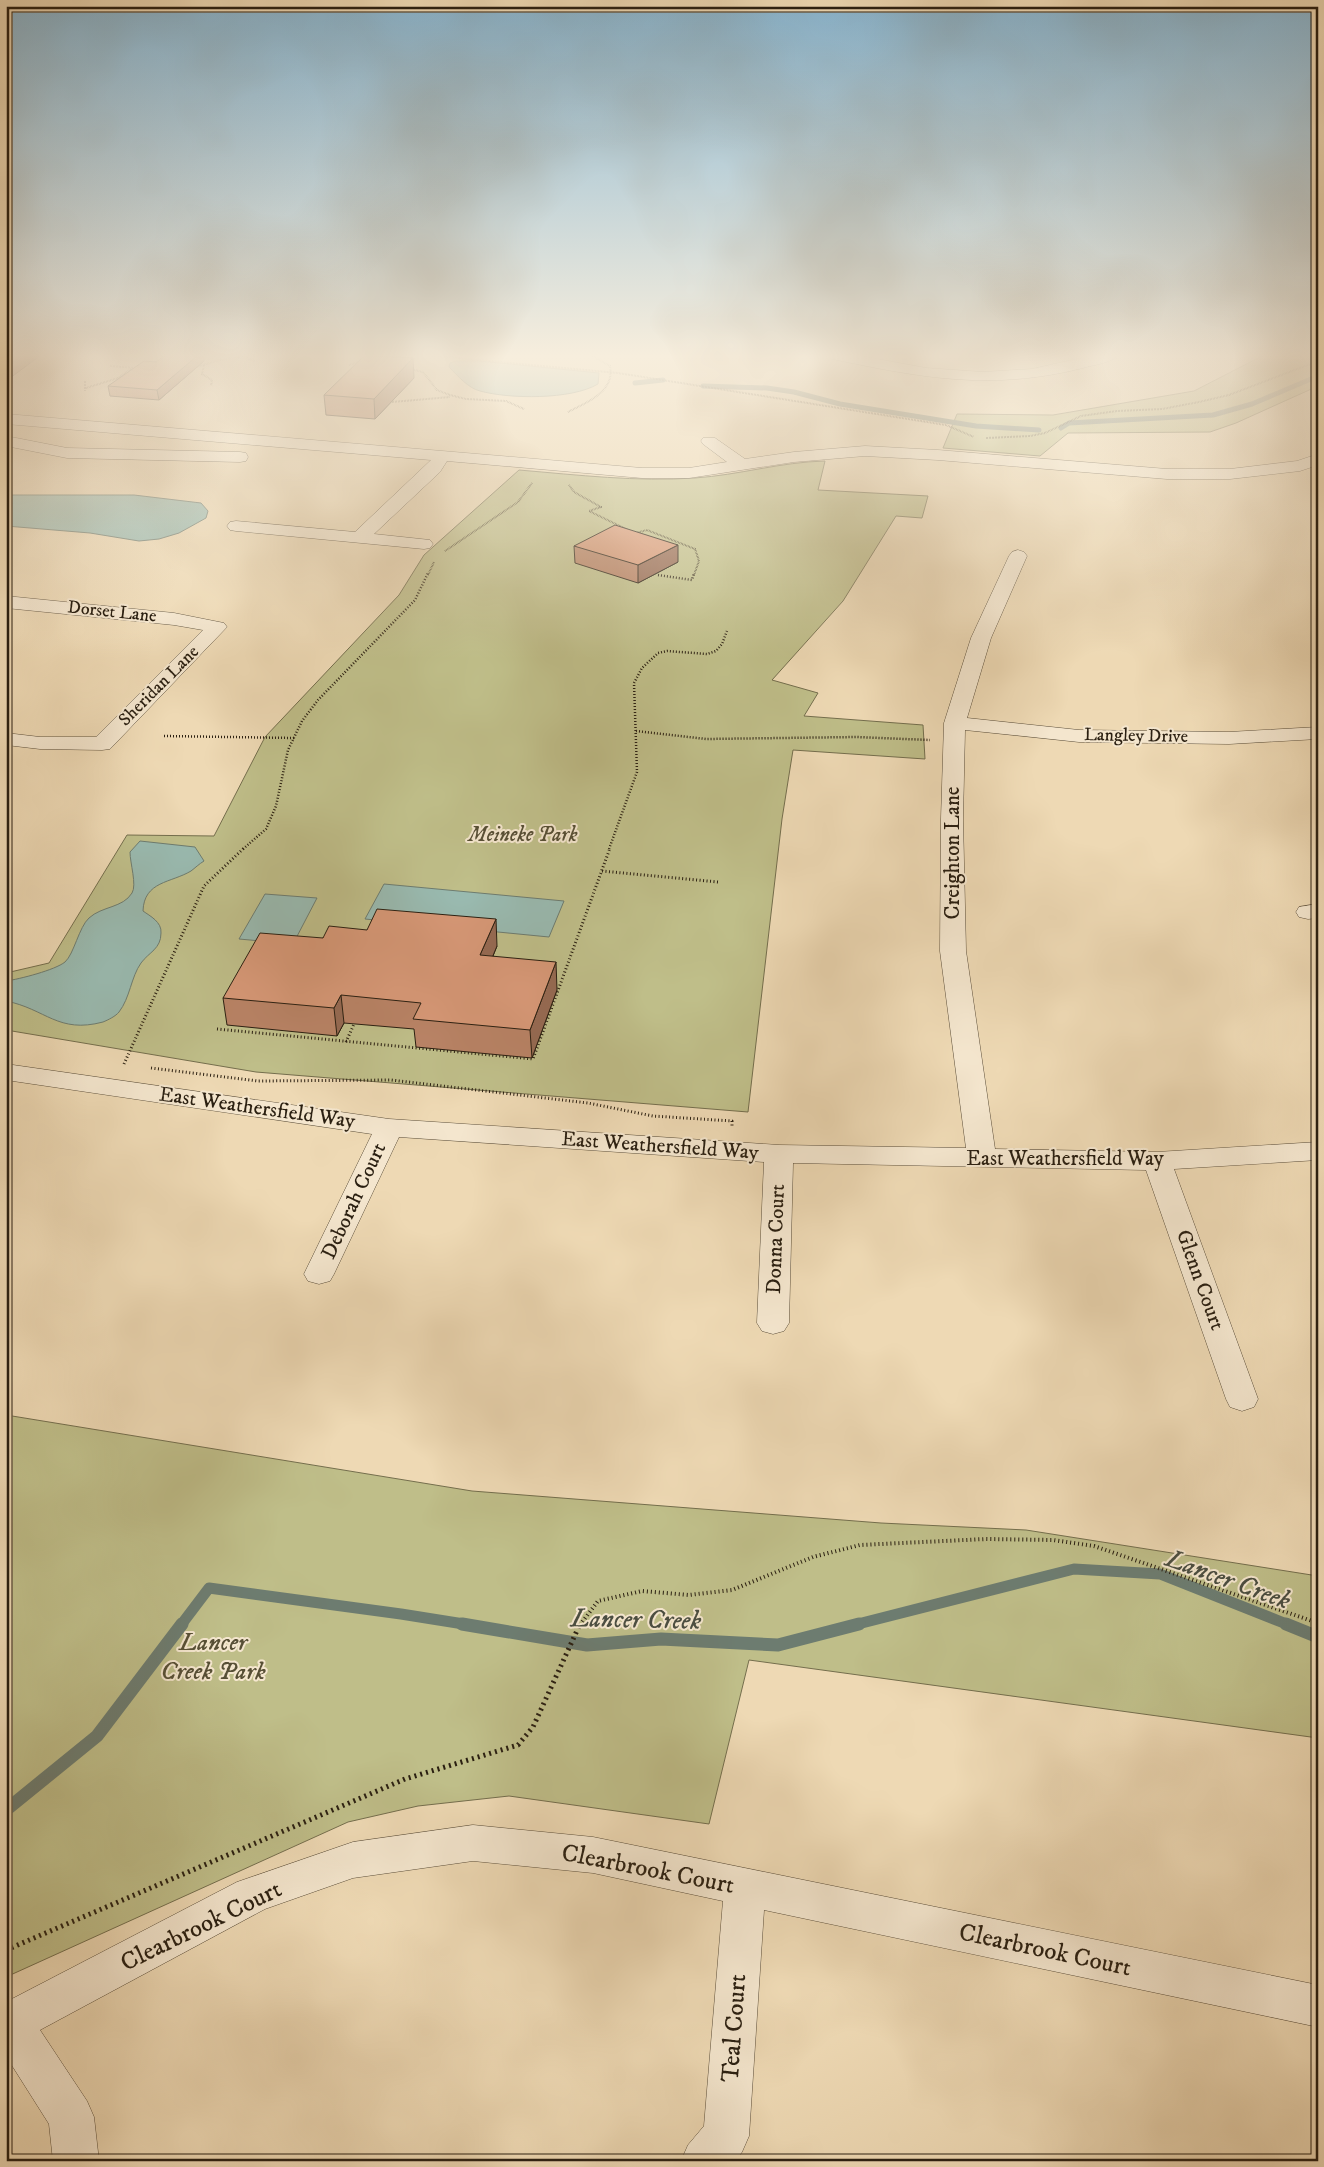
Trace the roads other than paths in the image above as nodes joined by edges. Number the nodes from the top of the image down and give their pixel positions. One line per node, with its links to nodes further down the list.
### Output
1 (212, 456): 8 (street)
2 (329, 456): 10 (street)
3 (443, 456): 15 (street)
4 (444, 456): 11 (street)
5 (730, 456): 11 (street)
6 (804, 456): 11 (street)
7 (952, 456): 12 (street)
8 (255, 459)
9 (1318, 459): 12 (street)
10 (317, 462)
11 (742, 465)
12 (1300, 466): 13 (street)
13 (1318, 473)
14 (236, 526): 15 (street)
15 (360, 538): 16 (street)
16 (424, 544)
17 (1018, 556): 20 (street, Creighton Lane)
18 (6, 602): 19 (street, Dorset Lane)
19 (217, 628): 22 (street, Sheridan Lane)
20 (955, 723): 21 (street, Langley Drive); 27 (street, Creighton Lane)
21 (1318, 733)
22 (6, 739)
23 (12, 1080): 24 (street, East Weathersfield Way)
24 (389, 1128): 26 (street, East Weathersfield Way); 29 (street, Deborah Court)
25 (1318, 1150): 28 (street, East Weathersfield Way)
26 (779, 1154): 27 (street, East Weathersfield Way); 30 (street, Donna Court)
27 (982, 1159): 28 (street, East Weathersfield Way)
28 (1157, 1161): 31 (street, Glenn Court)
29 (320, 1274)
30 (773, 1323)
31 (1242, 1399)
32 (745, 1887): 33 (street, Clearbrook Court); 34 (street, Clearbrook Court); 36 (street, Teal Court)
33 (1318, 2006)
34 (8, 2024): 35 (street)
35 (76, 2161)
36 (704, 2161)

